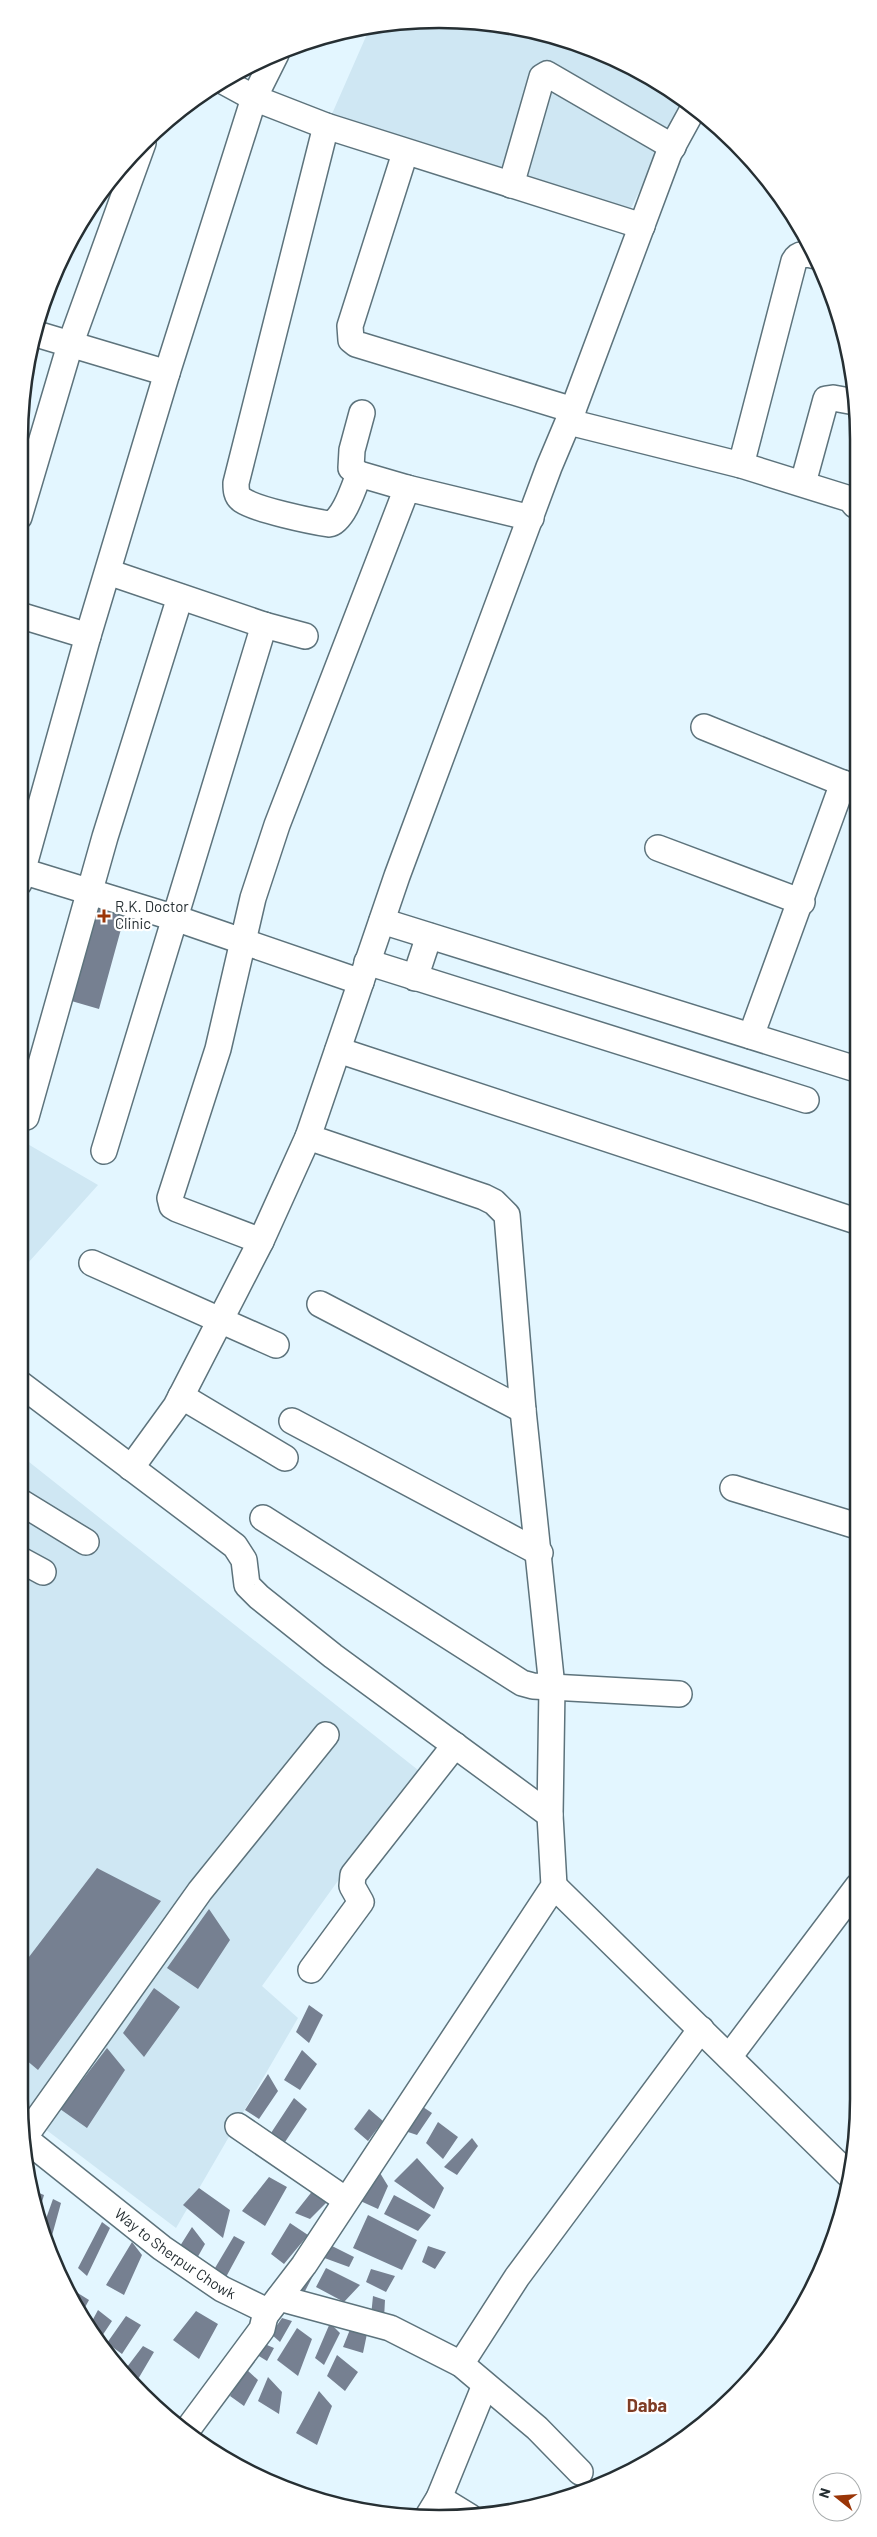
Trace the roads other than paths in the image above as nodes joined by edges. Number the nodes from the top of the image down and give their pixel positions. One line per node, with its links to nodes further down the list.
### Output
1 (271, 63): 3 (street)
2 (230, 85): 3 (street)
3 (254, 98): 5 (street); 14 (street)
4 (691, 113): 6 (street)
5 (326, 126): 7 (street); 19 (street)
6 (672, 147): 9 (street); 10 (street)
7 (405, 153): 9 (street); 17 (street)
8 (136, 160): 13 (street)
9 (511, 185): 10 (street)
10 (642, 226): 17 (street)
11 (806, 254): 18 (street)
12 (41, 336): 13 (street)
13 (70, 345): 14 (street); 21 (street)
14 (167, 373): 25 (street)
15 (848, 401): 20 (street)
16 (362, 413): 19 (street)
17 (571, 416): 18 (street); 24 (street)
18 (741, 465): 20 (street)
19 (360, 474): 22 (street)
20 (803, 483): 23 (street)
21 (28, 487)
22 (407, 488): 24 (street); 41 (street)
23 (850, 499)
24 (531, 518): 39 (street)
25 (108, 572): 26 (street); 29 (street)
26 (180, 597): 28 (street); 36 (street)
27 (28, 618): 29 (street)
28 (264, 625): 30 (street); 38 (street)
29 (88, 636): 33 (street)
30 (305, 636)
31 (704, 727): 32 (street)
32 (849, 786): 37 (street)
33 (28, 847)
34 (658, 848): 37 (street)
35 (28, 877): 36 (street)
36 (89, 891): 38 (street); 48 (street)
37 (802, 902): 44 (street)
38 (174, 918): 41 (street); 50 (street)
39 (382, 921): 40 (street); 42 (street)
40 (429, 936): 43 (street); 44 (street)
41 (243, 943): 42 (street); 52 (street)
42 (364, 972): 43 (street); 45 (street)
43 (416, 978): 47 (street)
44 (751, 1036): 46 (street)
45 (338, 1050): 49 (street); 51 (street)
46 (850, 1067)
47 (806, 1100)
48 (28, 1110)
49 (308, 1137): 52 (street); 59 (street)
50 (104, 1151)
51 (850, 1219)
52 (261, 1241): 55 (street)
53 (92, 1263): 55 (street)
54 (320, 1304): 59 (street)
55 (220, 1321): 56 (street); 58 (street)
56 (276, 1345)
57 (28, 1390): 62 (street)
58 (181, 1396): 61 (street); 62 (street)
59 (523, 1410): 68 (street)
60 (292, 1421): 68 (street)
61 (285, 1458)
62 (131, 1468): 74 (street)
63 (733, 1488): 66 (street)
64 (28, 1507): 67 (street)
65 (263, 1518): 71 (street)
66 (850, 1524)
67 (86, 1542)
68 (540, 1553): 71 (street)
69 (28, 1564): 70 (street)
70 (43, 1572)
71 (552, 1687): 72 (street); 75 (street)
72 (679, 1694)
73 (326, 1735): 82 (street)
74 (455, 1745): 75 (street); 78 (street)
75 (550, 1815): 76 (street)
76 (554, 1886): 79 (street); 85 (street)
77 (850, 1901): 80 (street)
78 (312, 1970)
79 (701, 2029): 80 (street); 87 (street)
80 (729, 2057): 84 (street)
81 (238, 2126): 85 (street)
82 (28, 2129)
83 (30, 2143): 86 (street, Way to Sherpur Chowk)
84 (843, 2169)
85 (346, 2200): 86 (street)
86 (272, 2307): 87 (street); 89 (street)
87 (461, 2364): 88 (street)
88 (485, 2384): 90 (street); 91 (street)
89 (189, 2426)
90 (580, 2472)
91 (433, 2507)

